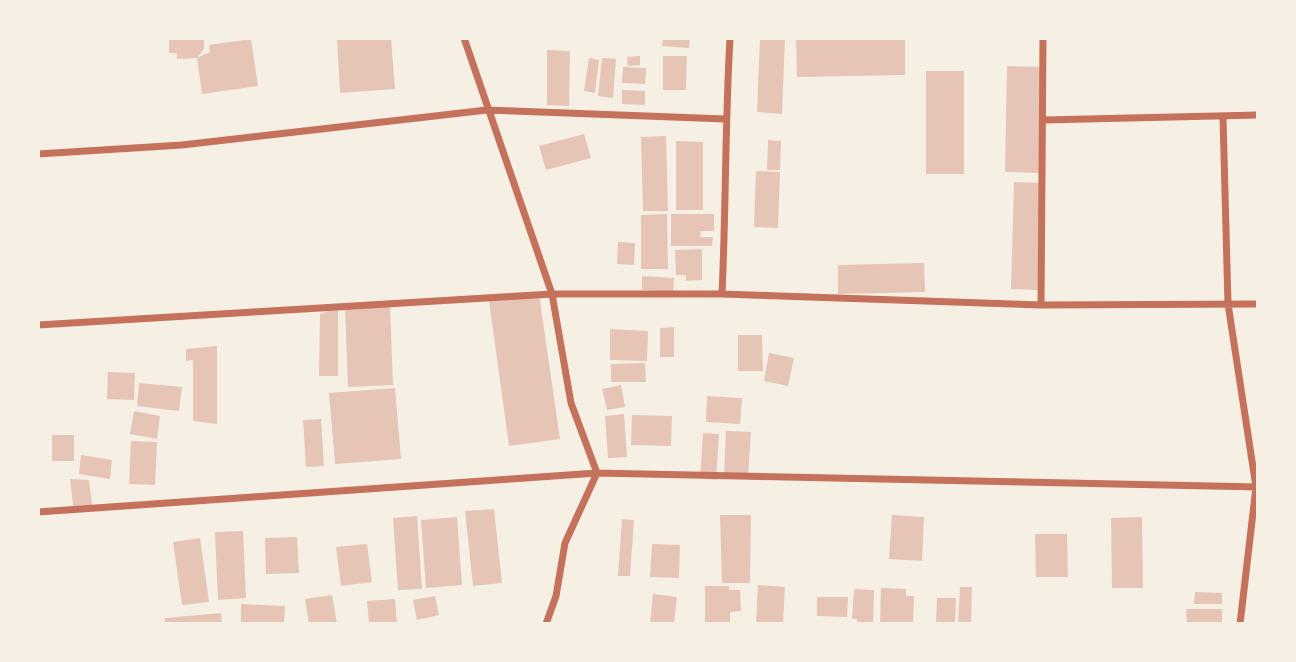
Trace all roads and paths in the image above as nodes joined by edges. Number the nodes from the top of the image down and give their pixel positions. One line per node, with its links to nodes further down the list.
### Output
1 (464, 38): 4 (street)
2 (730, 38): 7 (street)
3 (1043, 38): 8 (street)
4 (487, 110): 7 (street); 9 (street); 10 (street)
5 (1258, 116): 6 (street)
6 (1223, 118): 8 (street); 12 (street)
7 (725, 119): 11 (street)
8 (1044, 120): 14 (street)
9 (38, 154)
10 (552, 294): 11 (street); 15 (street); 16 (street)
11 (722, 294): 14 (street)
12 (1228, 304): 13 (street); 14 (street); 17 (street)
13 (1258, 304)
14 (1041, 305)
15 (38, 325)
16 (597, 472): 17 (street); 18 (street); 19 (street)
17 (1257, 487): 20 (street)
18 (38, 512)
19 (546, 624)
20 (1240, 624)

